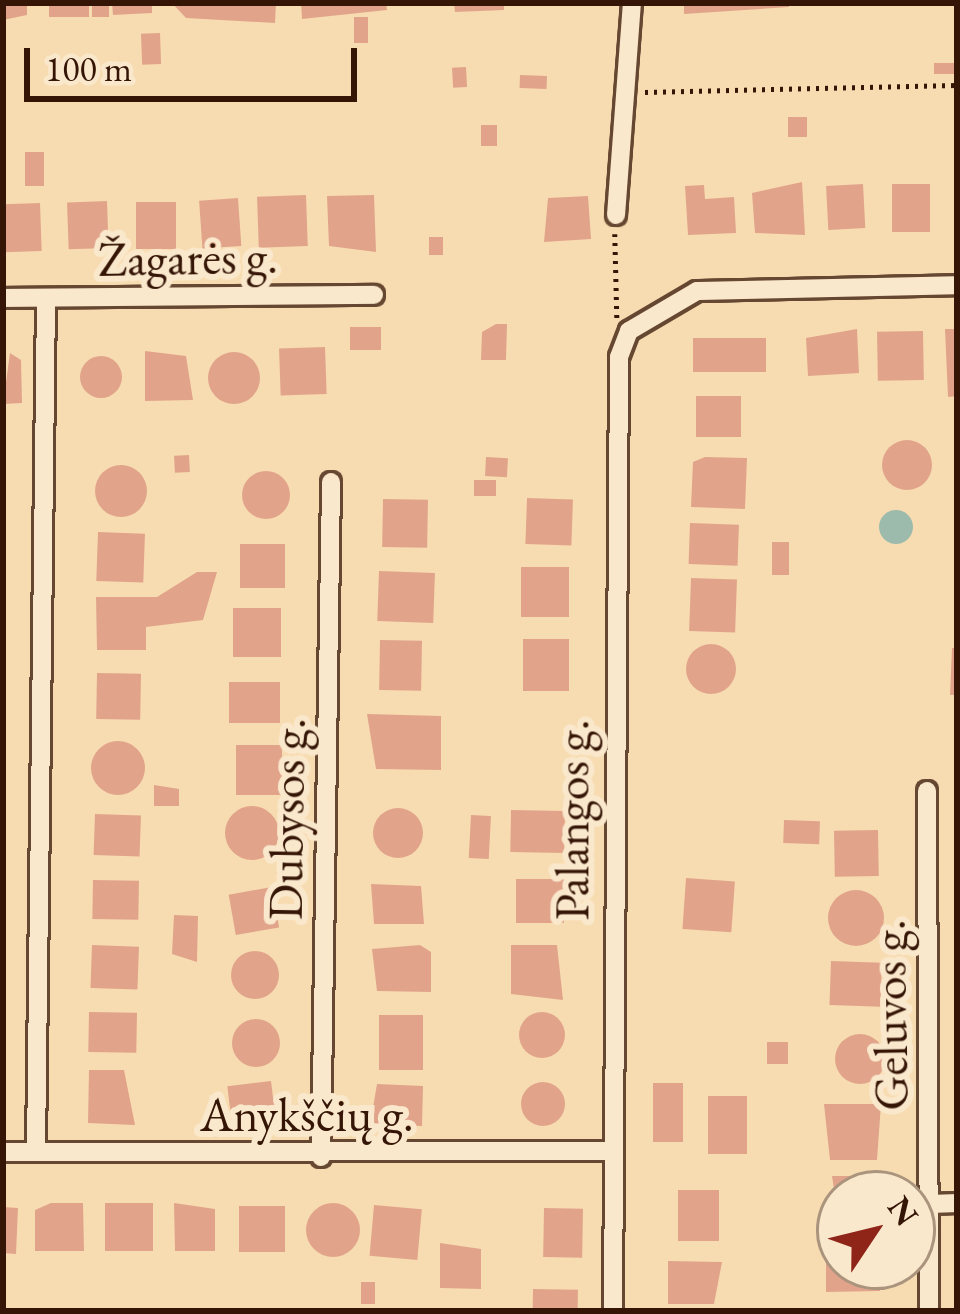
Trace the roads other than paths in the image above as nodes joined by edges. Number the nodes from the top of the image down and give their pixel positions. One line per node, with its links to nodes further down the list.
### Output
1 (632, 3): 2 (street)
2 (616, 214)
3 (957, 285): 9 (street, Palangos g.)
4 (374, 295): 6 (street, Žagarės g.)
5 (3, 298): 6 (street, Žagarės g.)
6 (46, 298): 11 (street)
7 (332, 482): 12 (street, Dubysos g.)
8 (927, 791): 13 (street, Geluvos g.)
9 (610, 1151): 12 (street, Anykščių g.); 14 (street, Palangos g.)
10 (3, 1152): 11 (street, Anykščių g.)
11 (36, 1152): 12 (street, Anykščių g.)
12 (322, 1157)
13 (931, 1170)
14 (613, 1311)

